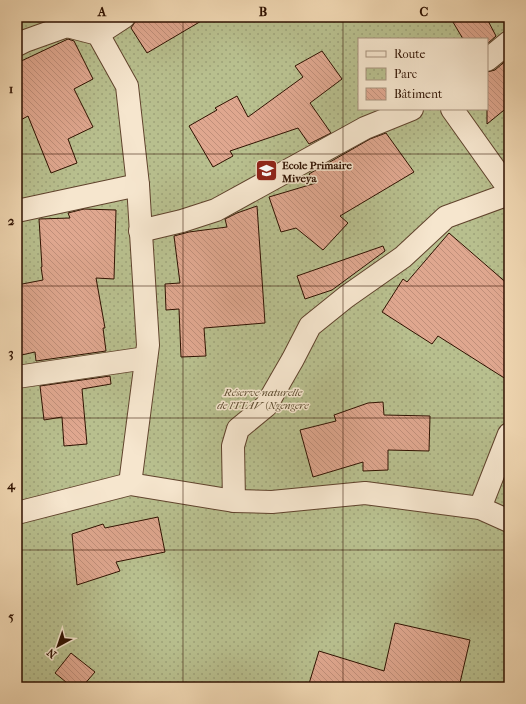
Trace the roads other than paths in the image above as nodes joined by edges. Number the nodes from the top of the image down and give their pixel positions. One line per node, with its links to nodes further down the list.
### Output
1 (124, 17): 2 (street)
2 (94, 26): 4 (street); 8 (street)
3 (509, 42): 5 (street)
4 (17, 45)
5 (488, 59)
6 (410, 110): 12 (street)
7 (453, 110): 9 (street)
8 (138, 185): 11 (street); 12 (street)
9 (509, 189)
10 (509, 194): 17 (street)
11 (17, 211)
12 (140, 231): 13 (street)
13 (146, 358): 14 (street); 16 (street)
14 (17, 377)
15 (509, 434): 18 (street)
16 (130, 484): 17 (street); 19 (street)
17 (234, 501): 18 (street)
18 (480, 508): 20 (street)
19 (17, 513)
20 (509, 520)

